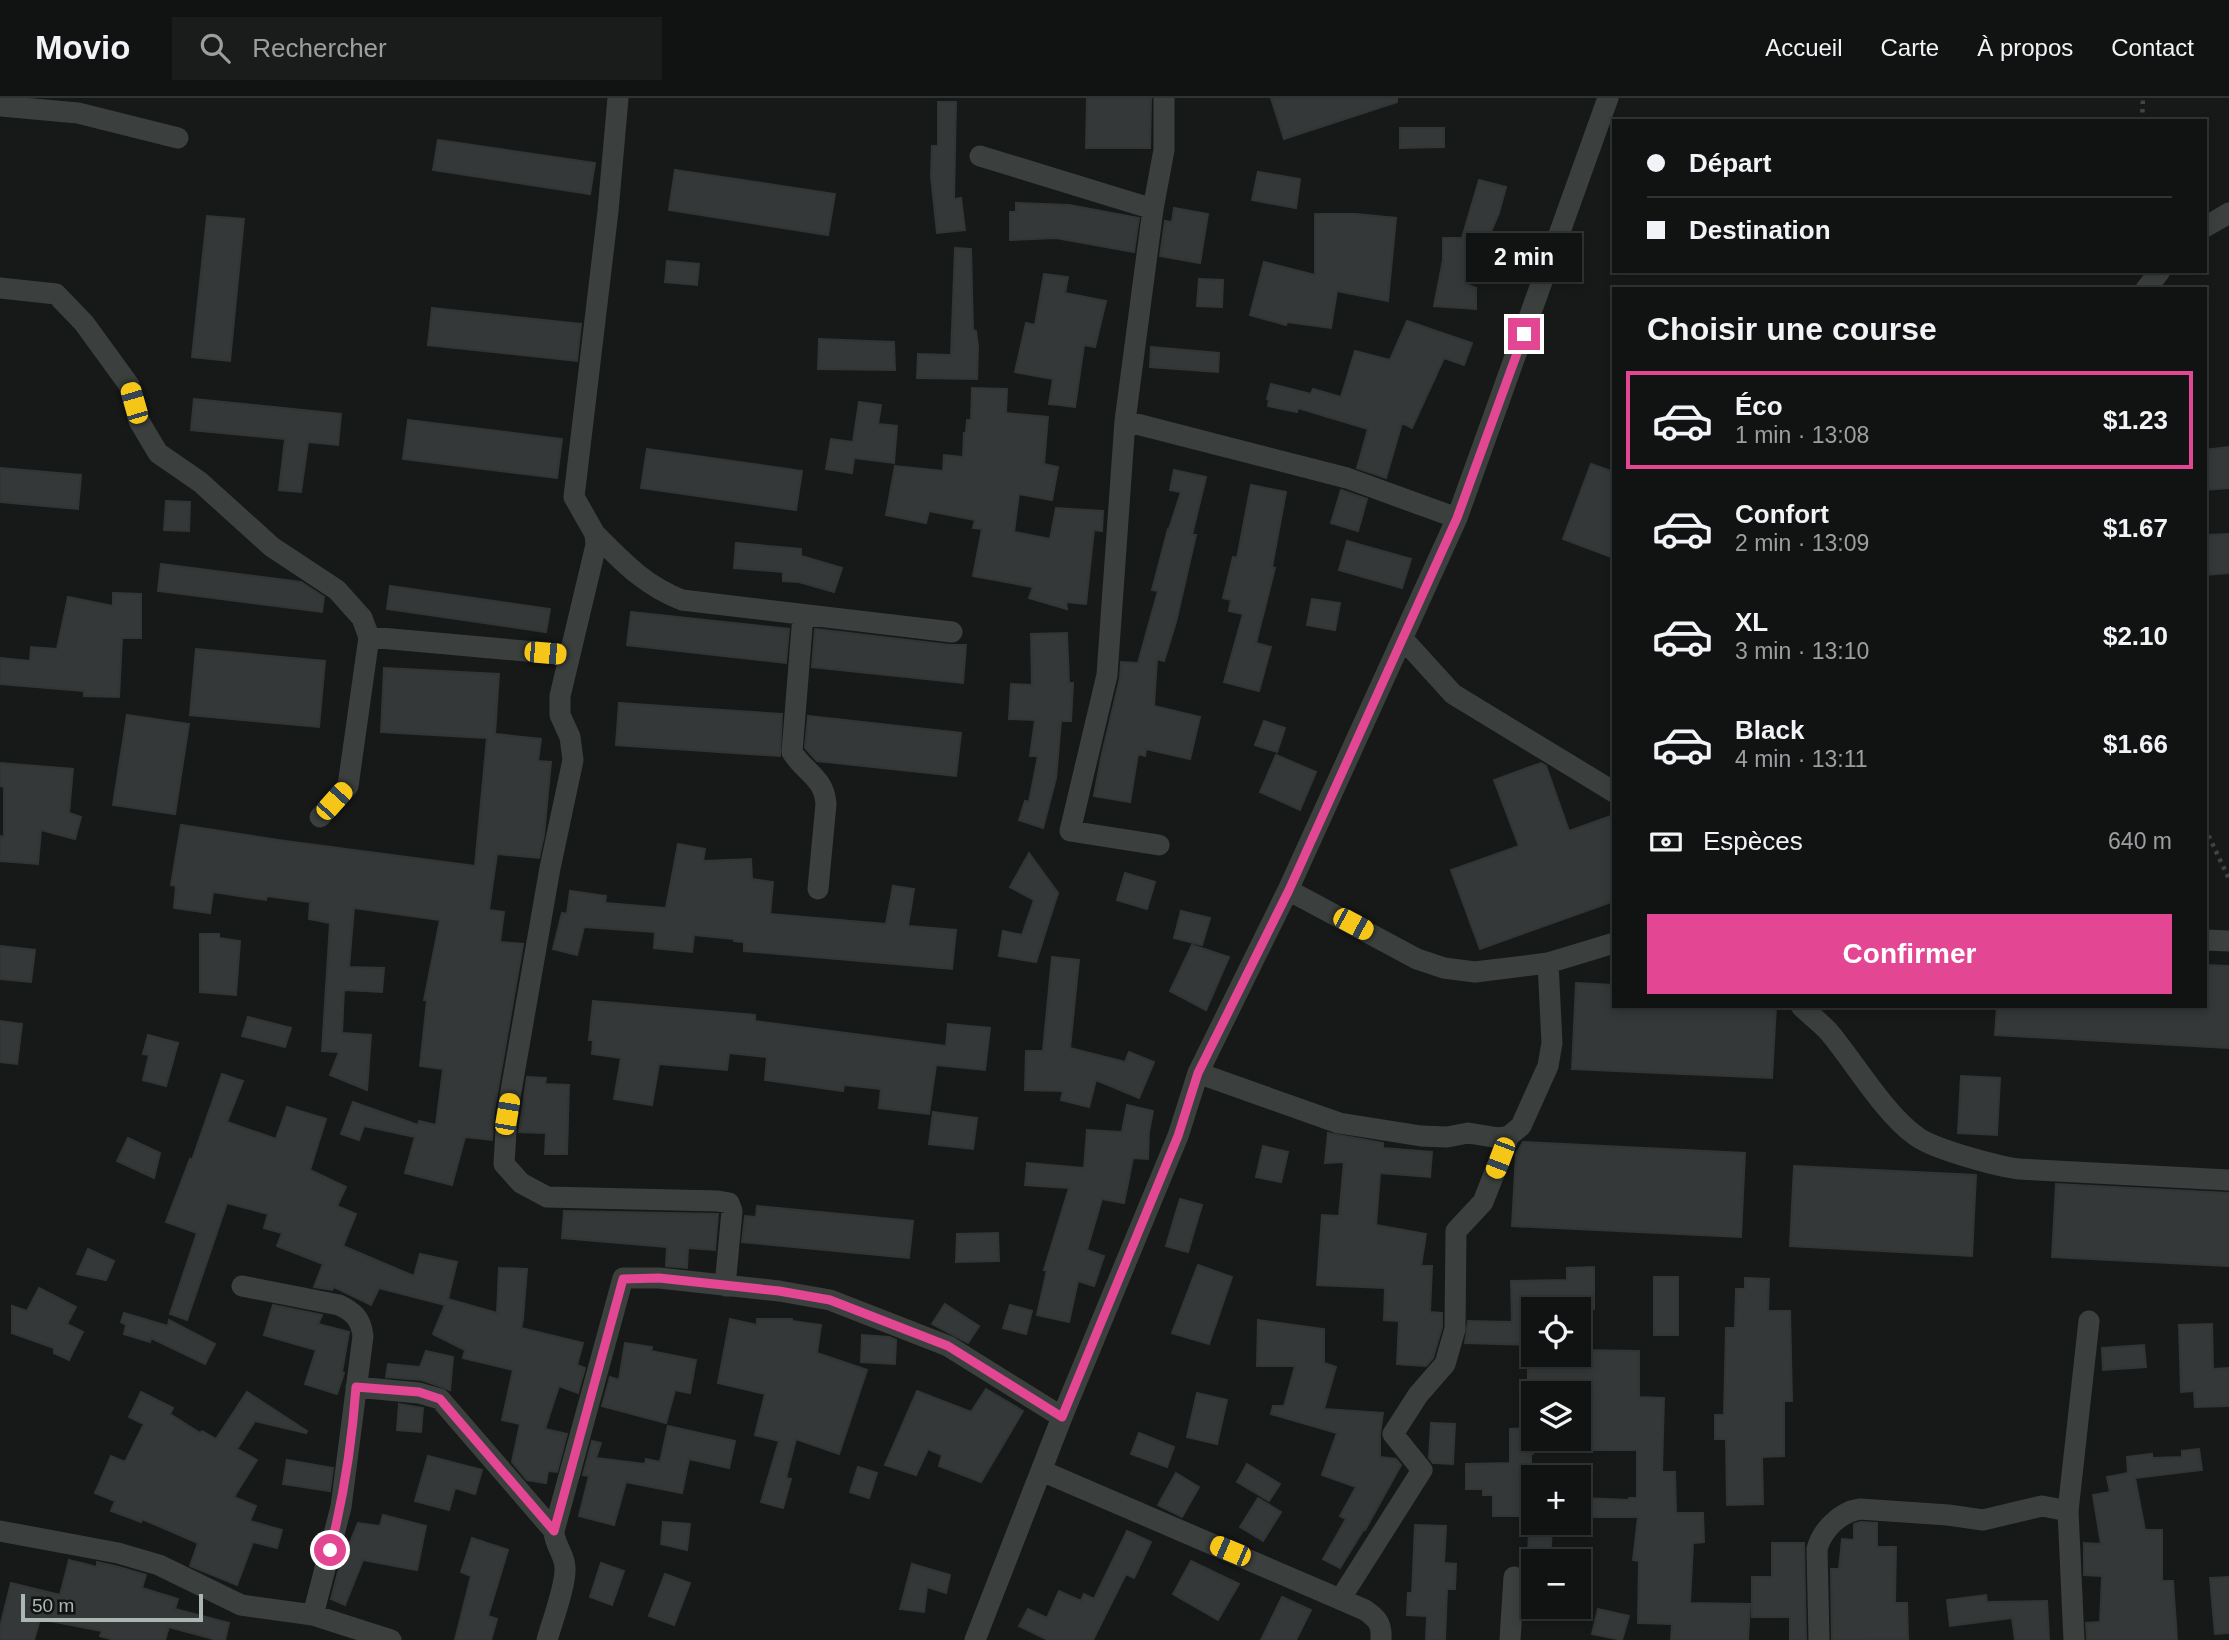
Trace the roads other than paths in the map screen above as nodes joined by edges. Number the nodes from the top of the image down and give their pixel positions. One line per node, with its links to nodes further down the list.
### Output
1 (618, 98): 15 (street)
2 (1164, 98): 7 (street)
3 (1608, 98): 14 (street)
4 (0, 106): 5 (street)
5 (178, 138)
6 (980, 156): 7 (street)
7 (1153, 209): 13 (street)
8 (2229, 213): 9 (street)
9 (2207, 226)
10 (2158, 273): 11 (street)
11 (2148, 287)
12 (0, 288): 18 (street)
13 (1125, 421): 14 (street); 23 (street)
14 (1457, 518): 19 (street)
15 (595, 534): 16 (street); 20 (street)
16 (803, 615): 17 (street); 24 (street)
17 (952, 632)
18 (369, 637): 20 (street); 22 (street)
19 (1403, 639): 21 (street); 25 (street)
20 (570, 655): 35 (street)
21 (1612, 791)
22 (320, 817)
23 (1159, 845)
24 (818, 889)
25 (1289, 890): 29 (street); 31 (street)
26 (2207, 940): 27 (street)
27 (2229, 942)
28 (1612, 944): 29 (street)
29 (1548, 963): 32 (street)
30 (1803, 1008): 33 (street)
31 (1198, 1073): 32 (street); 38 (street)
32 (1509, 1136): 44 (street)
33 (2229, 1180)
34 (242, 1286): 37 (street)
35 (725, 1286): 38 (street); 42 (street)
36 (2090, 1321): 40 (street)
37 (356, 1387): 42 (street); 45 (street)
38 (1062, 1417): 39 (street)
39 (1042, 1471): 44 (street); 48 (street)
40 (2068, 1511): 51 (street); 52 (street)
41 (0, 1531): 45 (street)
42 (554, 1531): 47 (street)
43 (1514, 1577): 50 (street)
44 (1341, 1598): 49 (street)
45 (313, 1615): 46 (street)
46 (391, 1640)
47 (547, 1640)
48 (975, 1640)
49 (1381, 1640)
50 (1510, 1640)
51 (1819, 1640)
52 (2074, 1640)

